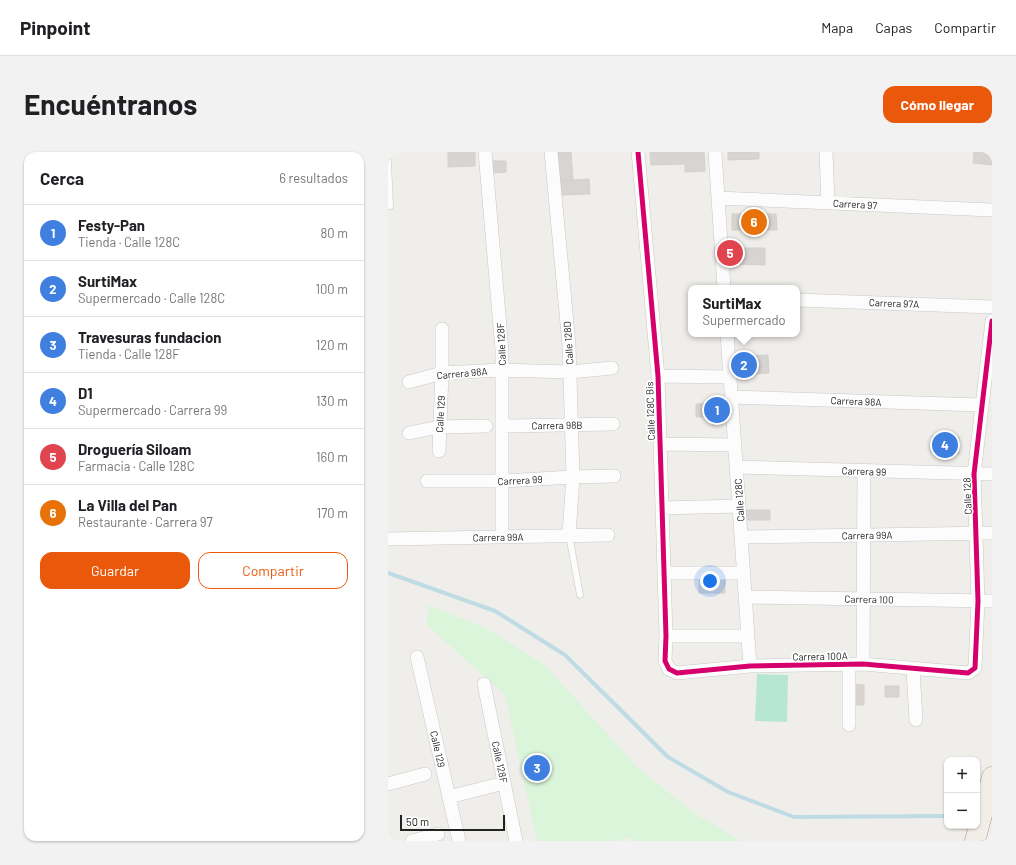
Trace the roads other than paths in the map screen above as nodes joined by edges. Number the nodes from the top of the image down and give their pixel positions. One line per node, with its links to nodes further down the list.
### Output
1 (485, 152): 19 (street, Calle 128F)
2 (551, 152): 20 (street, Calle 128D)
3 (638, 152): 22 (street, Calle 128C Bis)
4 (715, 152): 7 (street)
5 (826, 152): 8 (street)
6 (388, 162): 9 (lane)
7 (718, 198): 8 (street, Carrera 97); 11 (street)
8 (828, 203): 10 (street, Carrera 97)
9 (388, 206)
10 (992, 210)
11 (724, 285)
12 (800, 300): 13 (street, Carrera 97A)
13 (992, 307)
14 (992, 321): 17 (street, Calle 128)
15 (442, 329): 21 (street, Calle 129)
16 (727, 337): 23 (street, Calle 128C)
17 (990, 364): 26 (street, Calle 128)
18 (612, 368): 20 (street, Carrera 98A)
19 (502, 370): 20 (street, Carrera 98A); 21 (street, Carrera 98A); 30 (street, Calle 128F)
20 (570, 372): 28 (street, Calle 128D)
21 (442, 373): 24 (street, Carrera 98A); 31 (street, Calle 129)
22 (658, 376): 23 (street); 33 (street, Calle 128C Bis)
23 (730, 377): 25 (street, Calle 128C)
24 (410, 382)
25 (732, 397): 26 (street, Carrera 98A); 34 (street, Calle 128C)
26 (981, 405): 38 (street, Calle 128)
27 (613, 424): 28 (street, Carrera 98B)
28 (572, 425): 30 (street, Carrera 98B); 41 (street, Calle 128D)
29 (486, 426): 31 (street)
30 (502, 426): 43 (street, Calle 128F)
31 (439, 427): 32 (street); 35 (street, Calle 129)
32 (409, 433)
33 (660, 444): 34 (street); 45 (street, Calle 128C Bis)
34 (735, 445): 36 (street, Calle 128C)
35 (439, 451)
36 (736, 467): 37 (street, Carrera 99); 44 (street, Calle 128C)
37 (864, 471): 38 (street, Carrera 99); 50 (street)
38 (974, 474): 39 (street, Carrera 99); 46 (street, Calle 128)
39 (992, 474)
40 (614, 476): 41 (street, Carrera 99)
41 (574, 477): 43 (street, Carrera 99); 48 (street, Calle 128D)
42 (427, 481): 43 (street, Carrera 99)
43 (502, 481): 51 (street, Calle 128F)
44 (739, 506): 45 (street); 52 (street, Calle 128C)
45 (662, 508): 54 (street, Calle 128C Bis)
46 (977, 533): 47 (street, Carrera 99A); 50 (street, Carrera 99A); 59 (street, Calle 128)
47 (992, 533)
48 (569, 535): 49 (street, Carrera 99A); 51 (street, Carrera 99A); 56 (lane)
49 (608, 535)
50 (864, 535): 52 (street, Carrera 99A); 58 (street)
51 (502, 537): 53 (street, Carrera 99A)
52 (741, 537): 55 (street, Calle 128C)
53 (388, 540)
54 (664, 573): 55 (street); 61 (street, Calle 128C Bis)
55 (744, 573): 57 (street, Calle 128C)
56 (580, 595)
57 (745, 597): 58 (street, Carrera 100); 62 (street, Calle 128C)
58 (864, 599): 59 (street, Carrera 100); 65 (street)
59 (978, 601): 60 (street, Carrera 100); 69 (street, Calle 128)
60 (992, 601)
61 (666, 636): 62 (street); 67 (street, Calle 128C Bis)
62 (748, 636): 66 (street, Calle 128C)
63 (417, 657): 77 (street, Calle 129)
64 (849, 664): 65 (street, Carrera 100A); 66 (street, Carrera 100A); 72 (street)
65 (863, 664): 68 (street, Carrera 100A)
66 (750, 666): 67 (street, Carrera 100A)
67 (669, 669)
68 (913, 669): 69 (street, Carrera 100A); 71 (street)
69 (972, 671)
70 (484, 684): 75 (street, Calle 128F)
71 (916, 720)
72 (849, 725)
73 (424, 774): 76 (street)
74 (992, 777): 82 (main road)
75 (504, 783): 77 (street); 81 (street, Calle 128F)
76 (388, 784)
77 (449, 797): 80 (street, Calle 129)
78 (438, 834): 79 (street)
79 (412, 841)
80 (459, 841)
81 (516, 841)
82 (975, 841)

